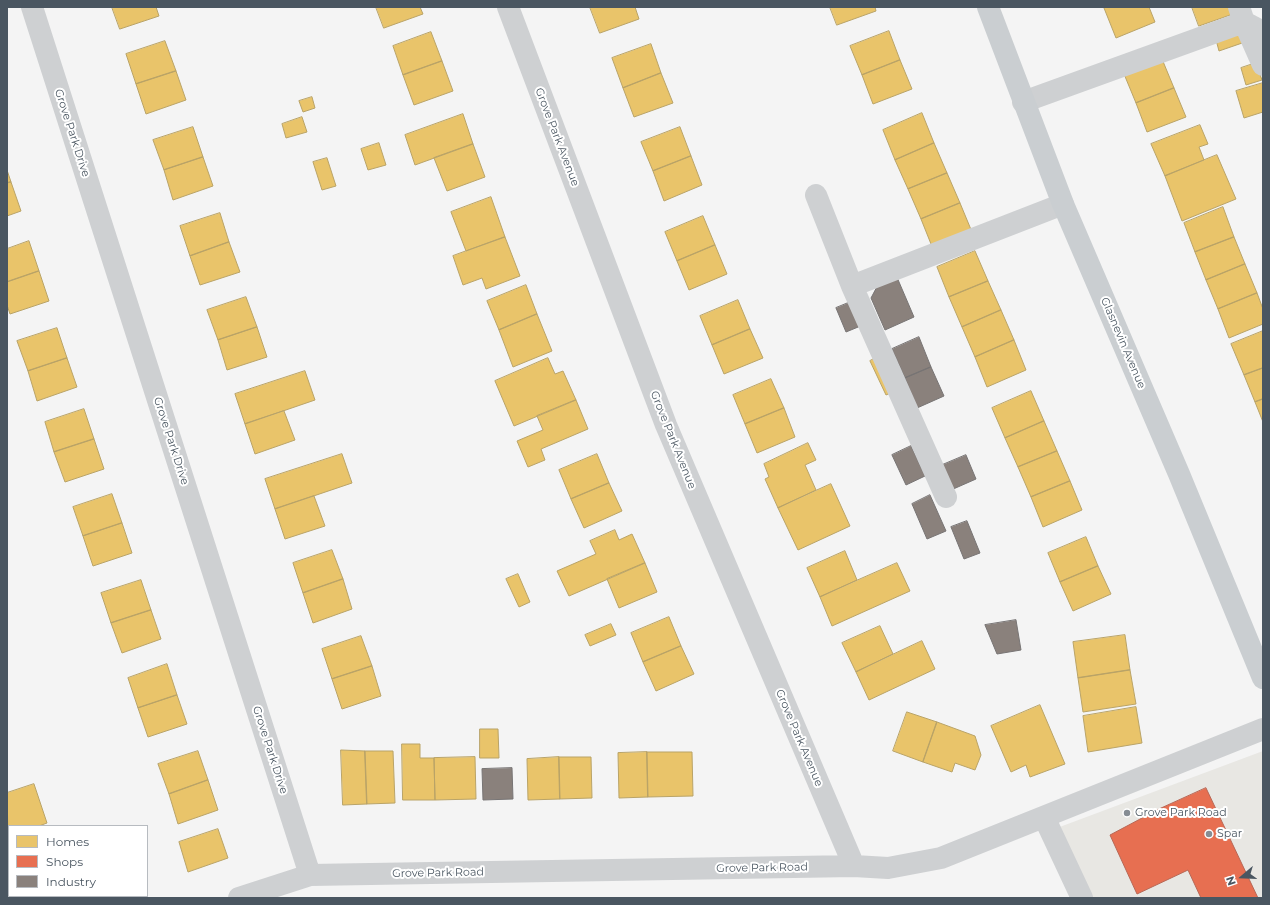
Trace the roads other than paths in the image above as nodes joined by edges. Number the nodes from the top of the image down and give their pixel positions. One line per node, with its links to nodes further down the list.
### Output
1 (32, 7): 15 (street, Grove Park Drive)
2 (508, 7): 14 (street, Grove Park Avenue)
3 (988, 7): 6 (main road, Glasnevin Avenue)
4 (1249, 20): 5 (street); 6 (street)
5 (1263, 65)
6 (1023, 102): 8 (main road, Glasnevin Avenue)
7 (816, 195): 9 (street)
8 (1063, 204): 9 (street); 11 (main road, Glasnevin Avenue)
9 (852, 286): 10 (street)
10 (946, 497)
11 (1263, 678)
12 (1263, 729): 13 (street, Grove Park Road)
13 (1044, 817): 14 (street, Grove Park Road); 17 (street)
14 (854, 866): 15 (street, Grove Park Road)
15 (310, 875): 16 (street, Grove Park Road)
16 (239, 898)
17 (1082, 898)

